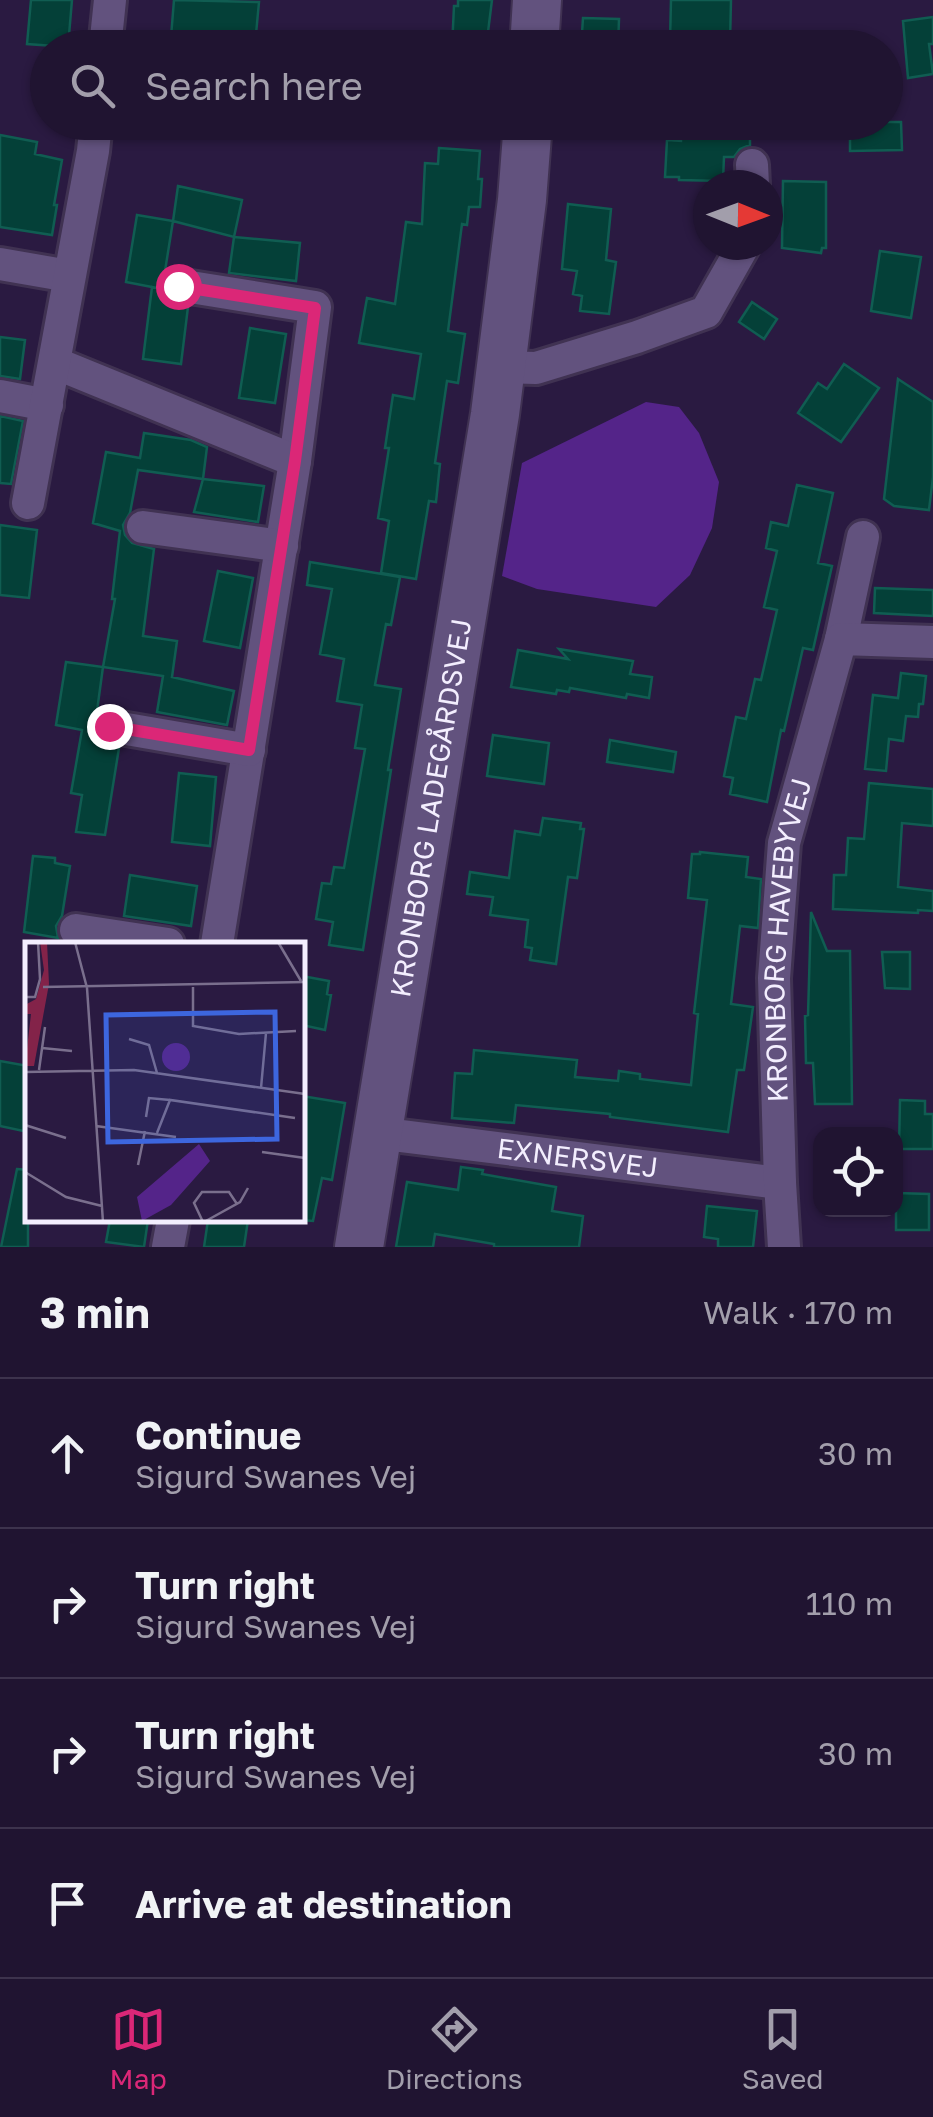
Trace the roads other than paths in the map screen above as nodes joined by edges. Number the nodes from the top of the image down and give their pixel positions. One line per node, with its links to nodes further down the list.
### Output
1 (110, 0): 3 (street)
2 (537, 0): 4 (street)
3 (107, 30)
4 (535, 30)
5 (94, 140): 9 (street)
6 (527, 140): 12 (street, KRONBORG LADEGÅRDSVEJ)
7 (735, 260): 12 (street)
8 (0, 264): 9 (street)
9 (69, 276): 11 (street)
10 (178, 286): 15 (street)
11 (55, 363): 14 (street); 15 (street)
12 (501, 368): 27 (street, KRONBORG LADEGÅRDSVEJ)
13 (0, 396): 14 (street)
14 (47, 405): 16 (street)
15 (295, 461): 19 (street)
16 (28, 502)
17 (143, 528): 19 (street)
18 (863, 537): 20 (street, KRONBORG HAVEBYVEJ)
19 (282, 546): 23 (street)
20 (841, 639): 21 (street); 28 (street, KRONBORG HAVEBYVEJ)
21 (933, 642)
22 (109, 726): 23 (street)
23 (249, 750): 26 (street)
24 (76, 930): 25 (street)
25 (155, 942)
26 (217, 942)
27 (377, 1133): 28 (street, EXNERSVEJ); 31 (street, KRONBORG LADEGÅRDSVEJ)
28 (780, 1183): 32 (street, KRONBORG HAVEBYVEJ)
29 (173, 1222): 30 (street)
30 (168, 1247)
31 (358, 1247)
32 (784, 1247)

